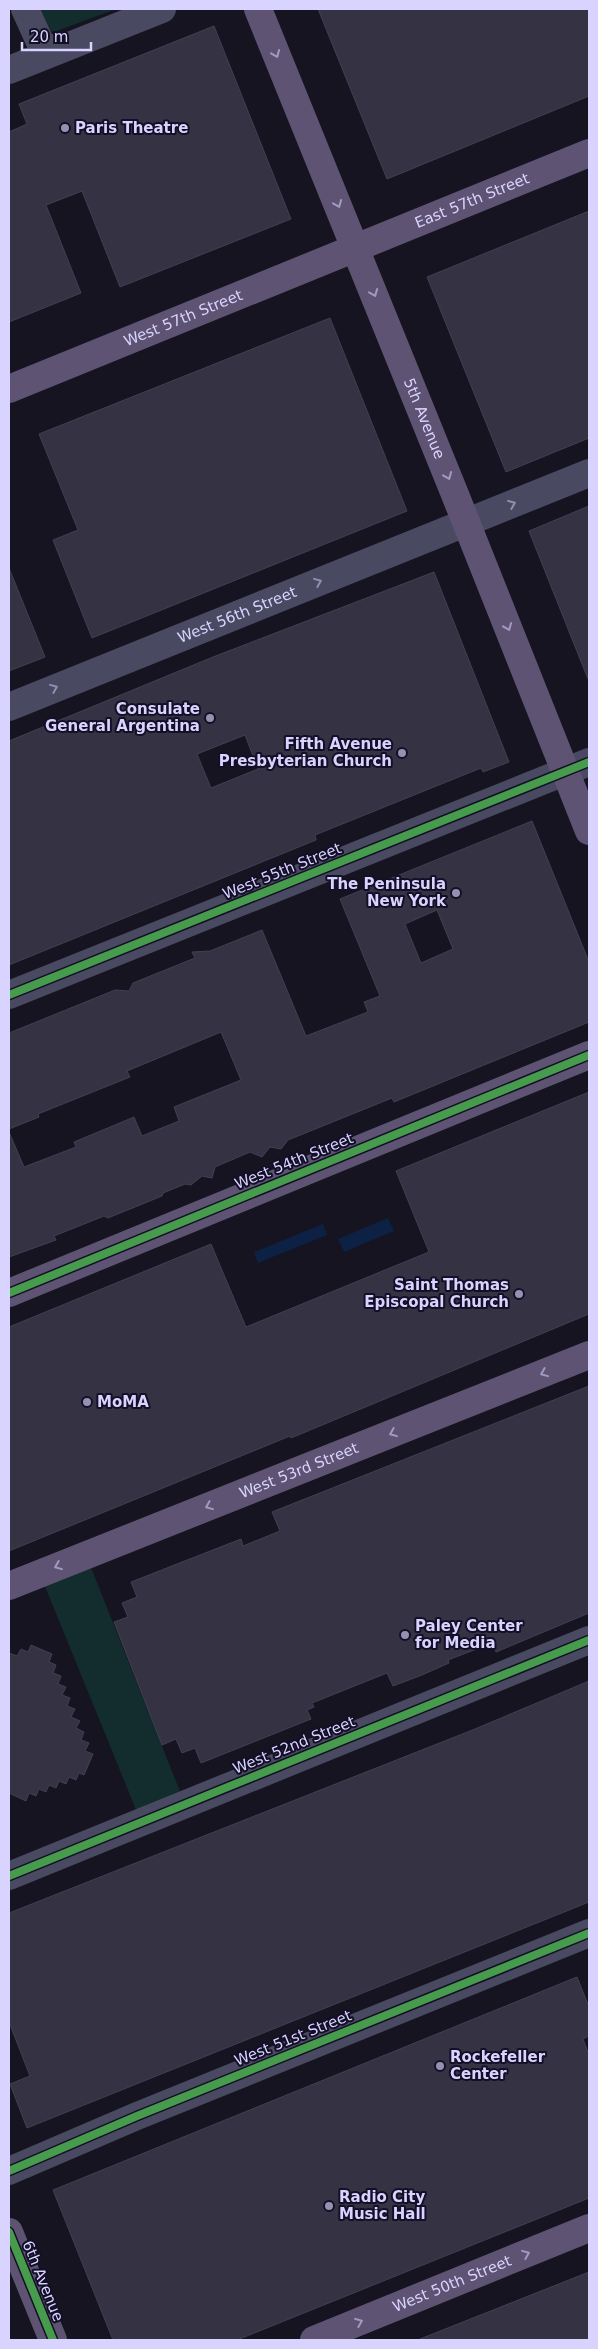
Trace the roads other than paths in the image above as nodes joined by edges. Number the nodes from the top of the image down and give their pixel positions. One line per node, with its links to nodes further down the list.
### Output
1 (25, 9): 4 (street)
2 (162, 9): 4 (street)
3 (258, 9): 7 (main road, 5th Avenue, one-way to 7)
4 (53, 52): 5 (street)
5 (9, 70)
6 (589, 153): 7 (main road, East 57th Street)
7 (356, 248): 8 (main road, West 57th Street); 10 (main road, 5th Avenue, one-way to 10)
8 (9, 389)
9 (589, 473): 10 (street, West 56th Street, one-way to 9)
10 (467, 523): 11 (street, West 56th Street, one-way to 10); 12 (main road, 5th Avenue, one-way to 12)
11 (9, 707)
12 (577, 767): 13 (main road, 5th Avenue); 14 (street, West 55th Street)
13 (589, 831)
14 (9, 994)
15 (589, 1055): 16 (main road, West 54th Street)
16 (9, 1293)
17 (589, 1355): 18 (main road, West 53rd Street, one-way to 18)
18 (9, 1586)
19 (589, 1640): 20 (street, West 52nd Street)
20 (9, 1876)
21 (588, 1936): 22 (street, West 51st Street)
22 (9, 2171)
23 (589, 2228): 26 (main road, West 50th Street, one-way to 23)
24 (9, 2232): 25 (main road, 6th Avenue)
25 (53, 2340)
26 (314, 2340)

